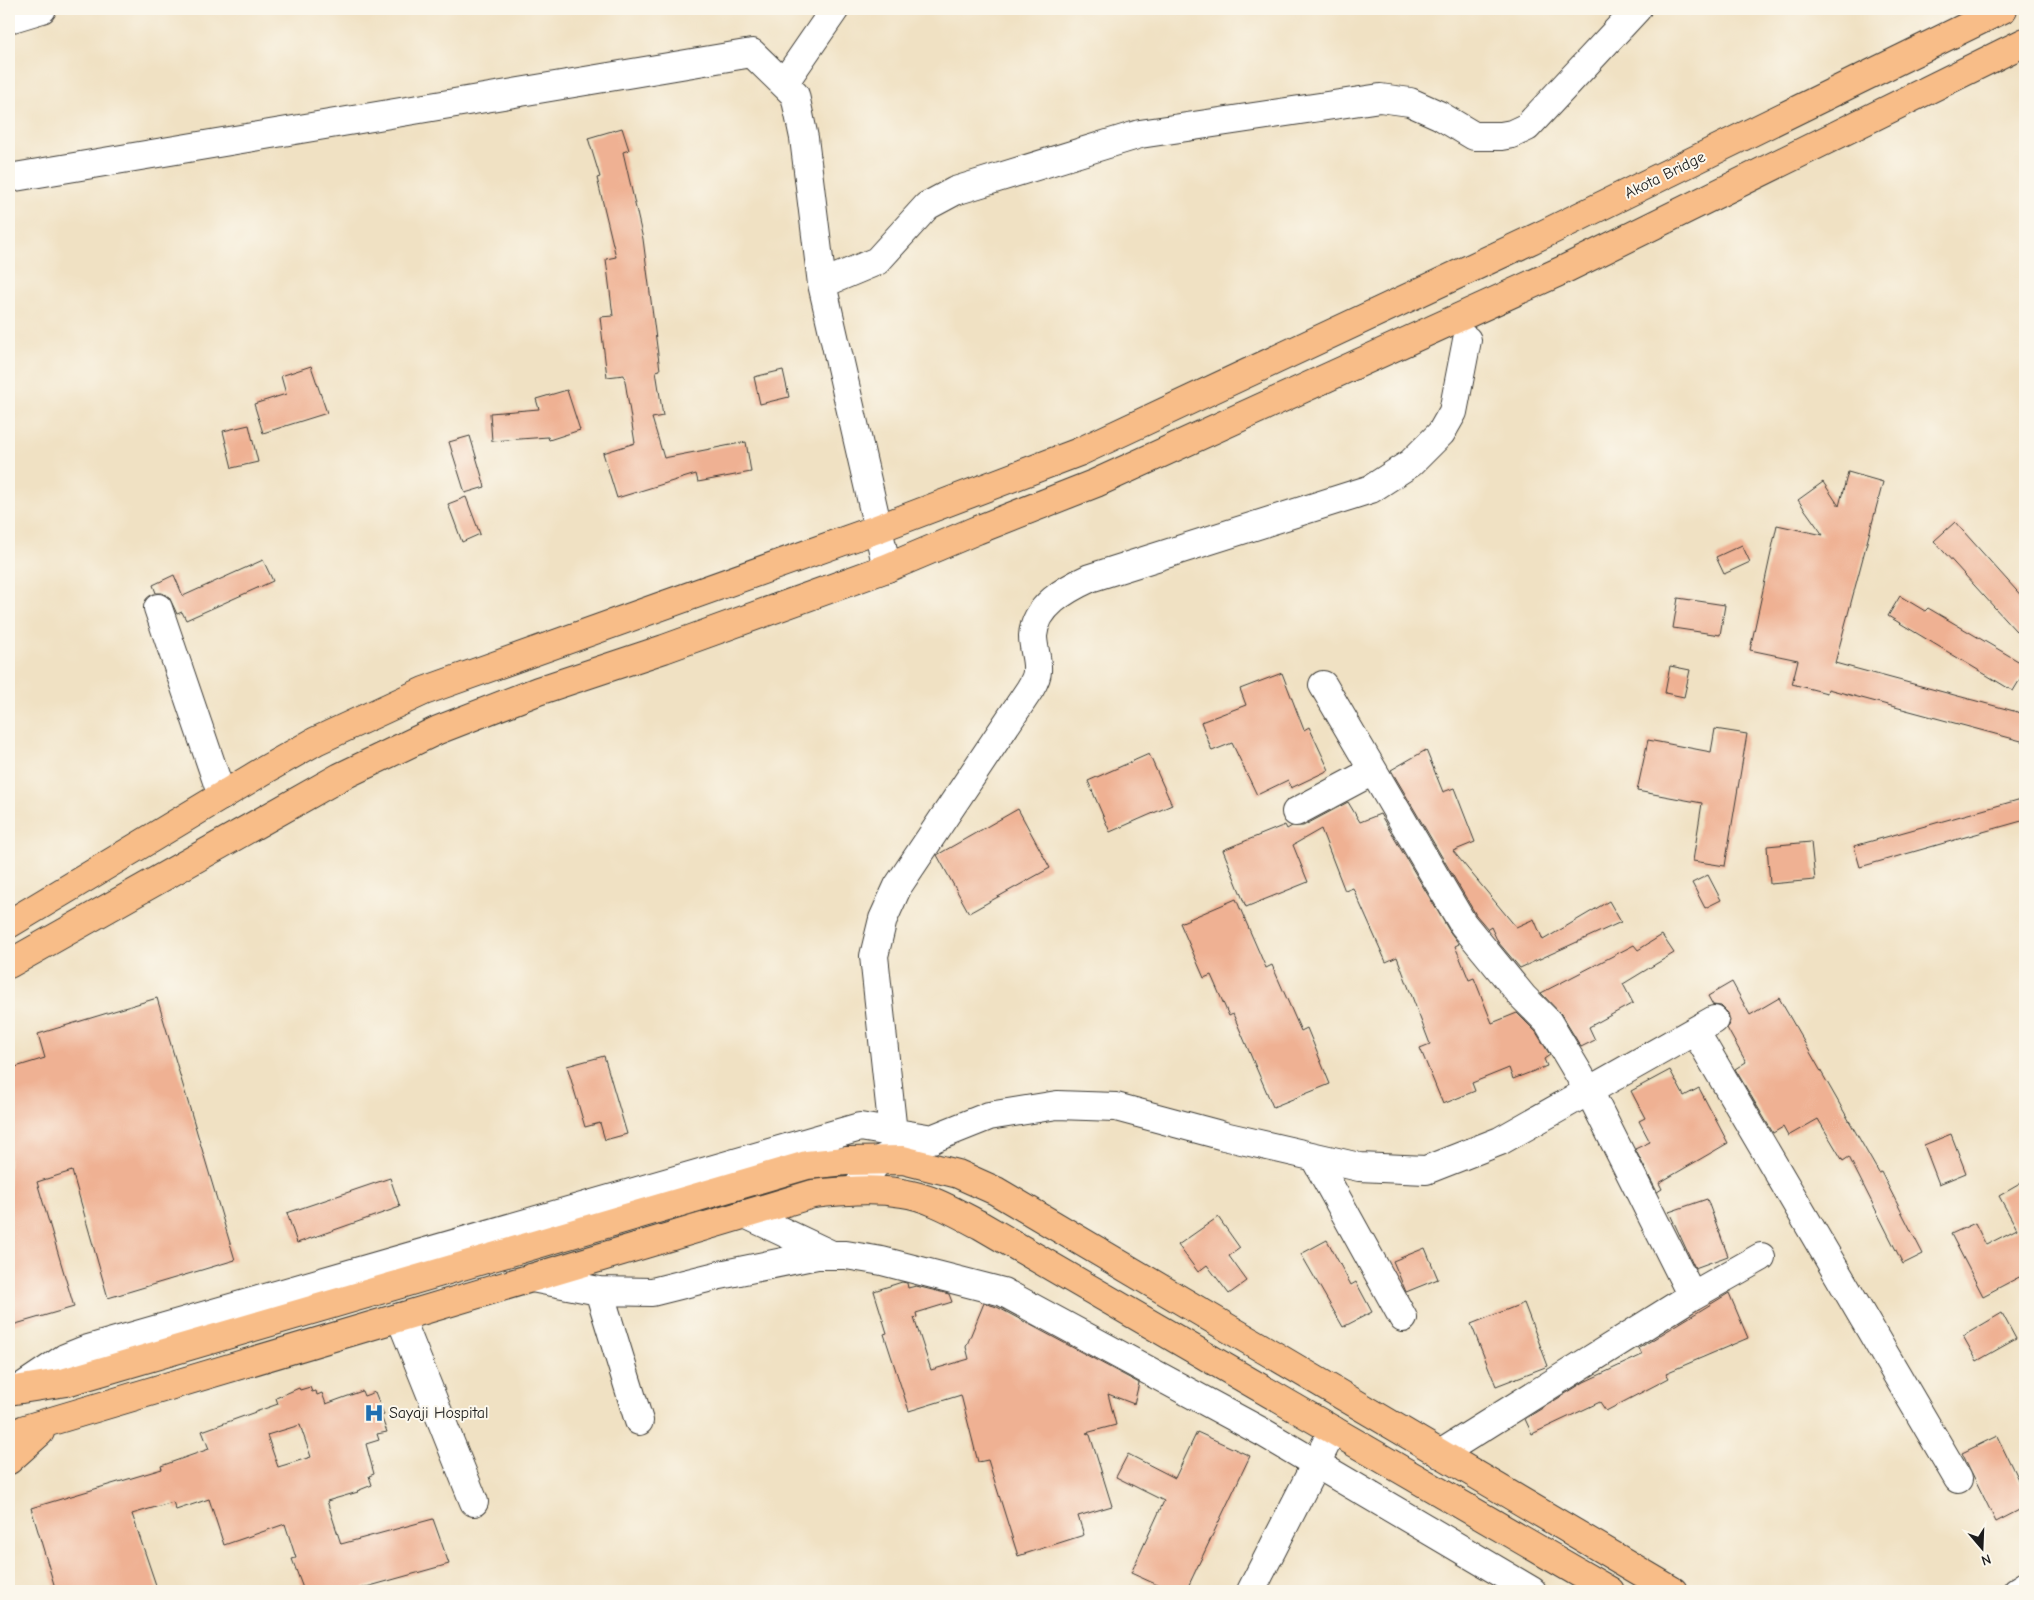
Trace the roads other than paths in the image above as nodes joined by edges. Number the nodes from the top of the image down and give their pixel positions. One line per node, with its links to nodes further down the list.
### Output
1 (42, 9): 5 (street)
2 (835, 9): 7 (street)
3 (1637, 9): 9 (street)
4 (2003, 9): 11 (main road, Akota Bridge)
5 (9, 19)
6 (2025, 42): 12 (main road)
7 (784, 83): 8 (street); 9 (street)
8 (9, 178)
9 (822, 284): 11 (street)
10 (1467, 340): 21 (street)
11 (877, 530): 12 (street); 16 (main road, Akota Bridge)
12 (888, 568): 19 (main road)
13 (158, 608): 16 (street)
14 (1322, 685): 15 (street)
15 (1373, 771): 17 (street); 20 (street)
16 (222, 796): 18 (main road, Akota Bridge)
17 (1296, 812)
18 (9, 924)
19 (9, 964)
20 (1589, 1091): 23 (street); 31 (street); 42 (street)
21 (893, 1133): 22 (street); 34 (street)
22 (933, 1139): 23 (street); 24 (street)
23 (1314, 1157): 33 (street)
24 (878, 1160): 25 (street); 34 (main road); 39 (main road)
25 (855, 1190): 26 (main road); 37 (main road)
26 (745, 1214): 27 (street); 29 (main road)
27 (832, 1255): 30 (street); 41 (street)
28 (1761, 1257): 31 (street)
29 (532, 1278): 30 (street); 32 (main road)
30 (599, 1291): 36 (street)
31 (1692, 1296): 39 (street)
32 (400, 1317): 35 (main road); 43 (street)
33 (1404, 1318)
34 (14, 1390)
35 (68, 1417): 38 (main road); 40 (main road)
36 (639, 1421)
37 (1333, 1430): 41 (street); 47 (main road)
38 (9, 1437)
39 (1440, 1454): 48 (main road)
40 (9, 1460)
41 (1316, 1464): 45 (street); 46 (street)
42 (1958, 1479)
43 (474, 1502)
44 (2025, 1586): 49 (street)
45 (1251, 1591)
46 (1532, 1591)
47 (1610, 1591)
48 (1672, 1591)
49 (2017, 1591)

